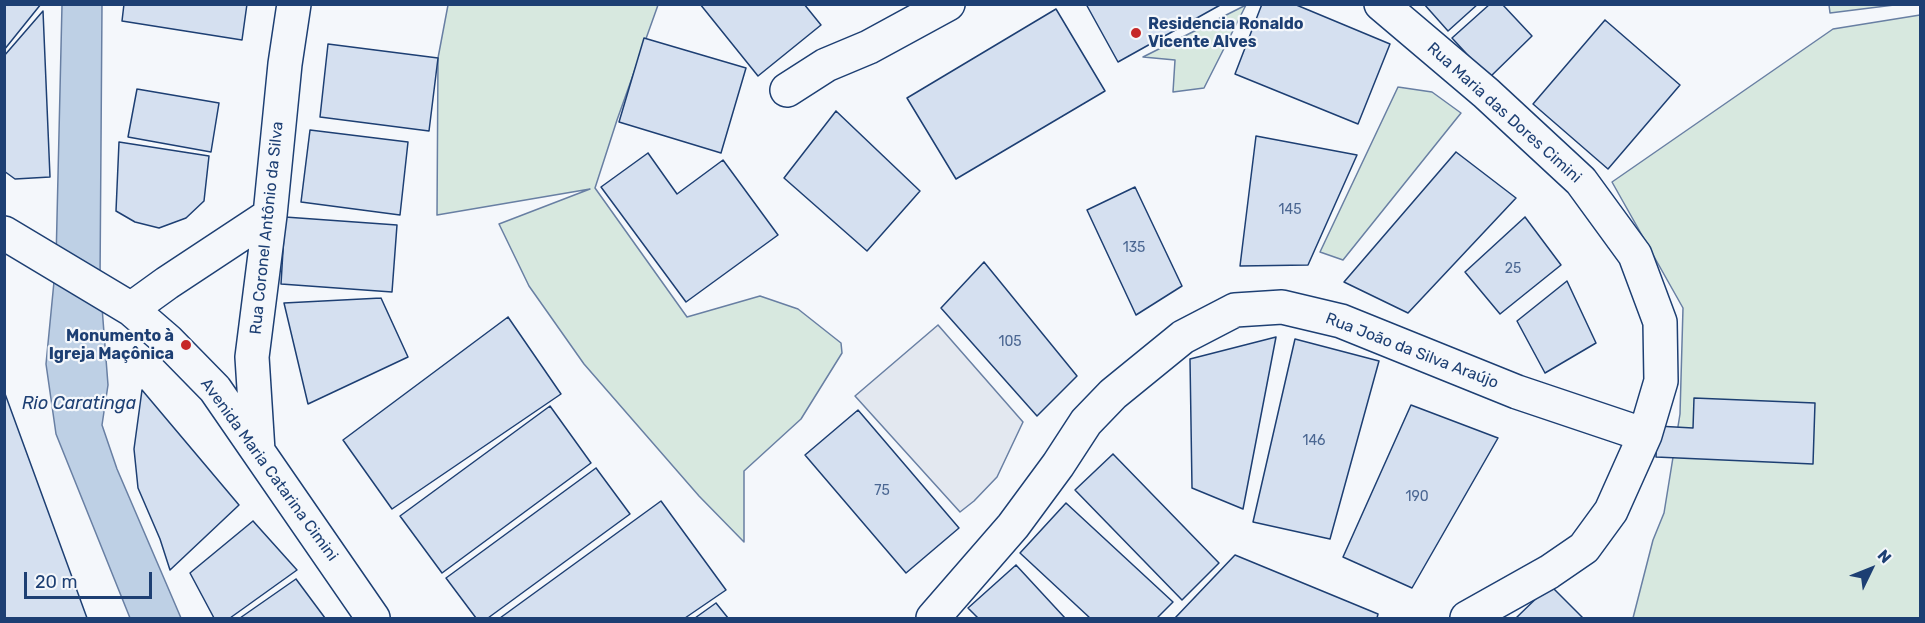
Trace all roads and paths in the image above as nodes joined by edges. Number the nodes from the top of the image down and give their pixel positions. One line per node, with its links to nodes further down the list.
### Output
1 (294, 4): 5 (street, Rua Coronel Antônio da Silva)
2 (948, 4): 4 (street)
3 (1381, 4): 8 (street, Rua Maria das Dores Cimini)
4 (787, 90)
5 (270, 215): 7 (street); 9 (street, Rua Coronel Antônio da Silva)
6 (4, 233): 7 (street, Avenida Maria Catarina Cimini)
7 (118, 301): 9 (street, Avenida Maria Catarina Cimini)
8 (1645, 435): 11 (street, Rua João da Silva Araújo); 12 (street)
9 (258, 452): 10 (street, Avenida Maria Catarina Cimini)
10 (373, 618)
11 (933, 618)
12 (1467, 618)

